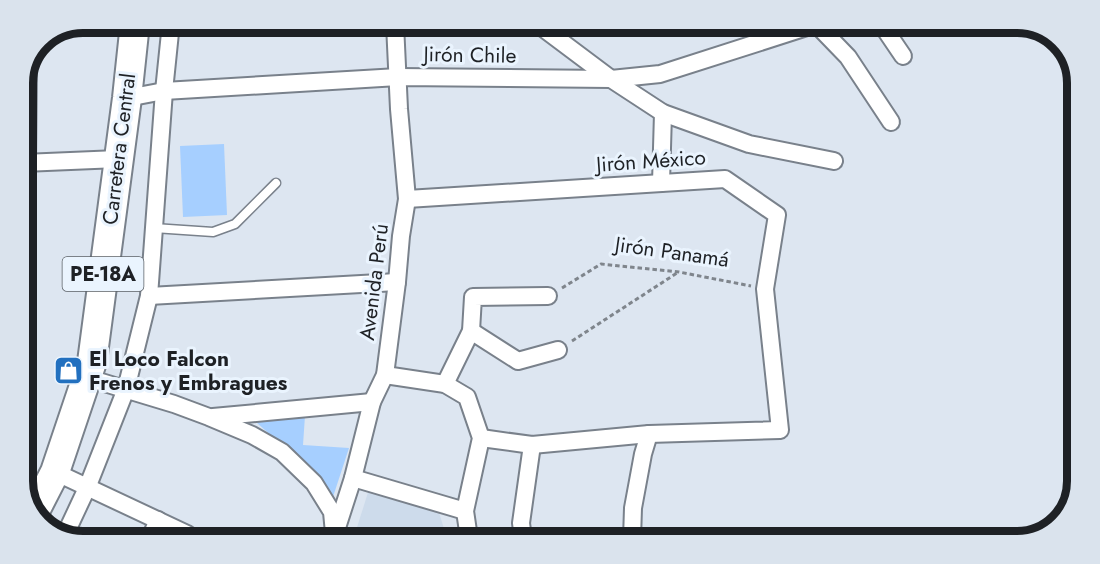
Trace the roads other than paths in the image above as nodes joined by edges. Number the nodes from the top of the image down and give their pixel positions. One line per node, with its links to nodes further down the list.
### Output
1 (134, 33): 12 (highway, Carretera Central / PE-18A)
2 (170, 33): 11 (street)
3 (396, 33): 9 (street, Avenida Perú)
4 (550, 33): 10 (street)
5 (788, 33): 10 (street, Jirón Chile)
6 (825, 33): 14 (street)
7 (887, 33): 8 (street)
8 (903, 56)
9 (398, 77): 10 (street, Jirón Chile); 11 (street, Jirón Chile); 20 (street, Avenida Perú)
10 (611, 79): 13 (street)
11 (164, 91): 12 (street, Jirón Chile); 21 (street)
12 (127, 98): 15 (highway, Carretera Central / PE-18A)
13 (663, 113): 16 (street); 19 (street)
14 (891, 122)
15 (118, 159): 17 (street); 28 (highway, Carretera Central / PE-18A)
16 (834, 161)
17 (33, 163)
18 (276, 183): 21 (lane)
19 (661, 183): 20 (street, Jirón México); 33 (street, Jirón México)
20 (407, 199): 22 (street, Avenida Perú)
21 (154, 228): 23 (street)
22 (397, 282): 23 (street); 27 (street, Avenida Perú)
23 (149, 296): 30 (street)
24 (548, 296): 25 (street)
25 (471, 331): 26 (street); 29 (street)
26 (558, 350)
27 (385, 375): 29 (street); 31 (street, Avenida Perú)
28 (88, 378): 30 (street); 36 (highway, Carretera Central / PE-18A)
29 (445, 384): 34 (street)
30 (126, 389): 32 (street); 38 (street)
31 (372, 402): 32 (street); 37 (street, Avenida Perú)
32 (209, 417): 45 (street)
33 (649, 434): 35 (street); 49 (street)
34 (481, 438): 35 (street); 40 (street)
35 (532, 445): 48 (street)
36 (55, 472): 38 (street); 39 (highway, Carretera Central / PE-18A)
37 (353, 478): 40 (street); 46 (street, Avenida Perú)
38 (87, 488): 41 (street); 42 (street)
39 (39, 504)
40 (465, 511): 47 (street)
41 (158, 520): 43 (street); 44 (street)
42 (68, 528)
43 (153, 531)
44 (181, 531)
45 (334, 531)
46 (336, 531)
47 (468, 531)
48 (522, 531)
49 (632, 531)

